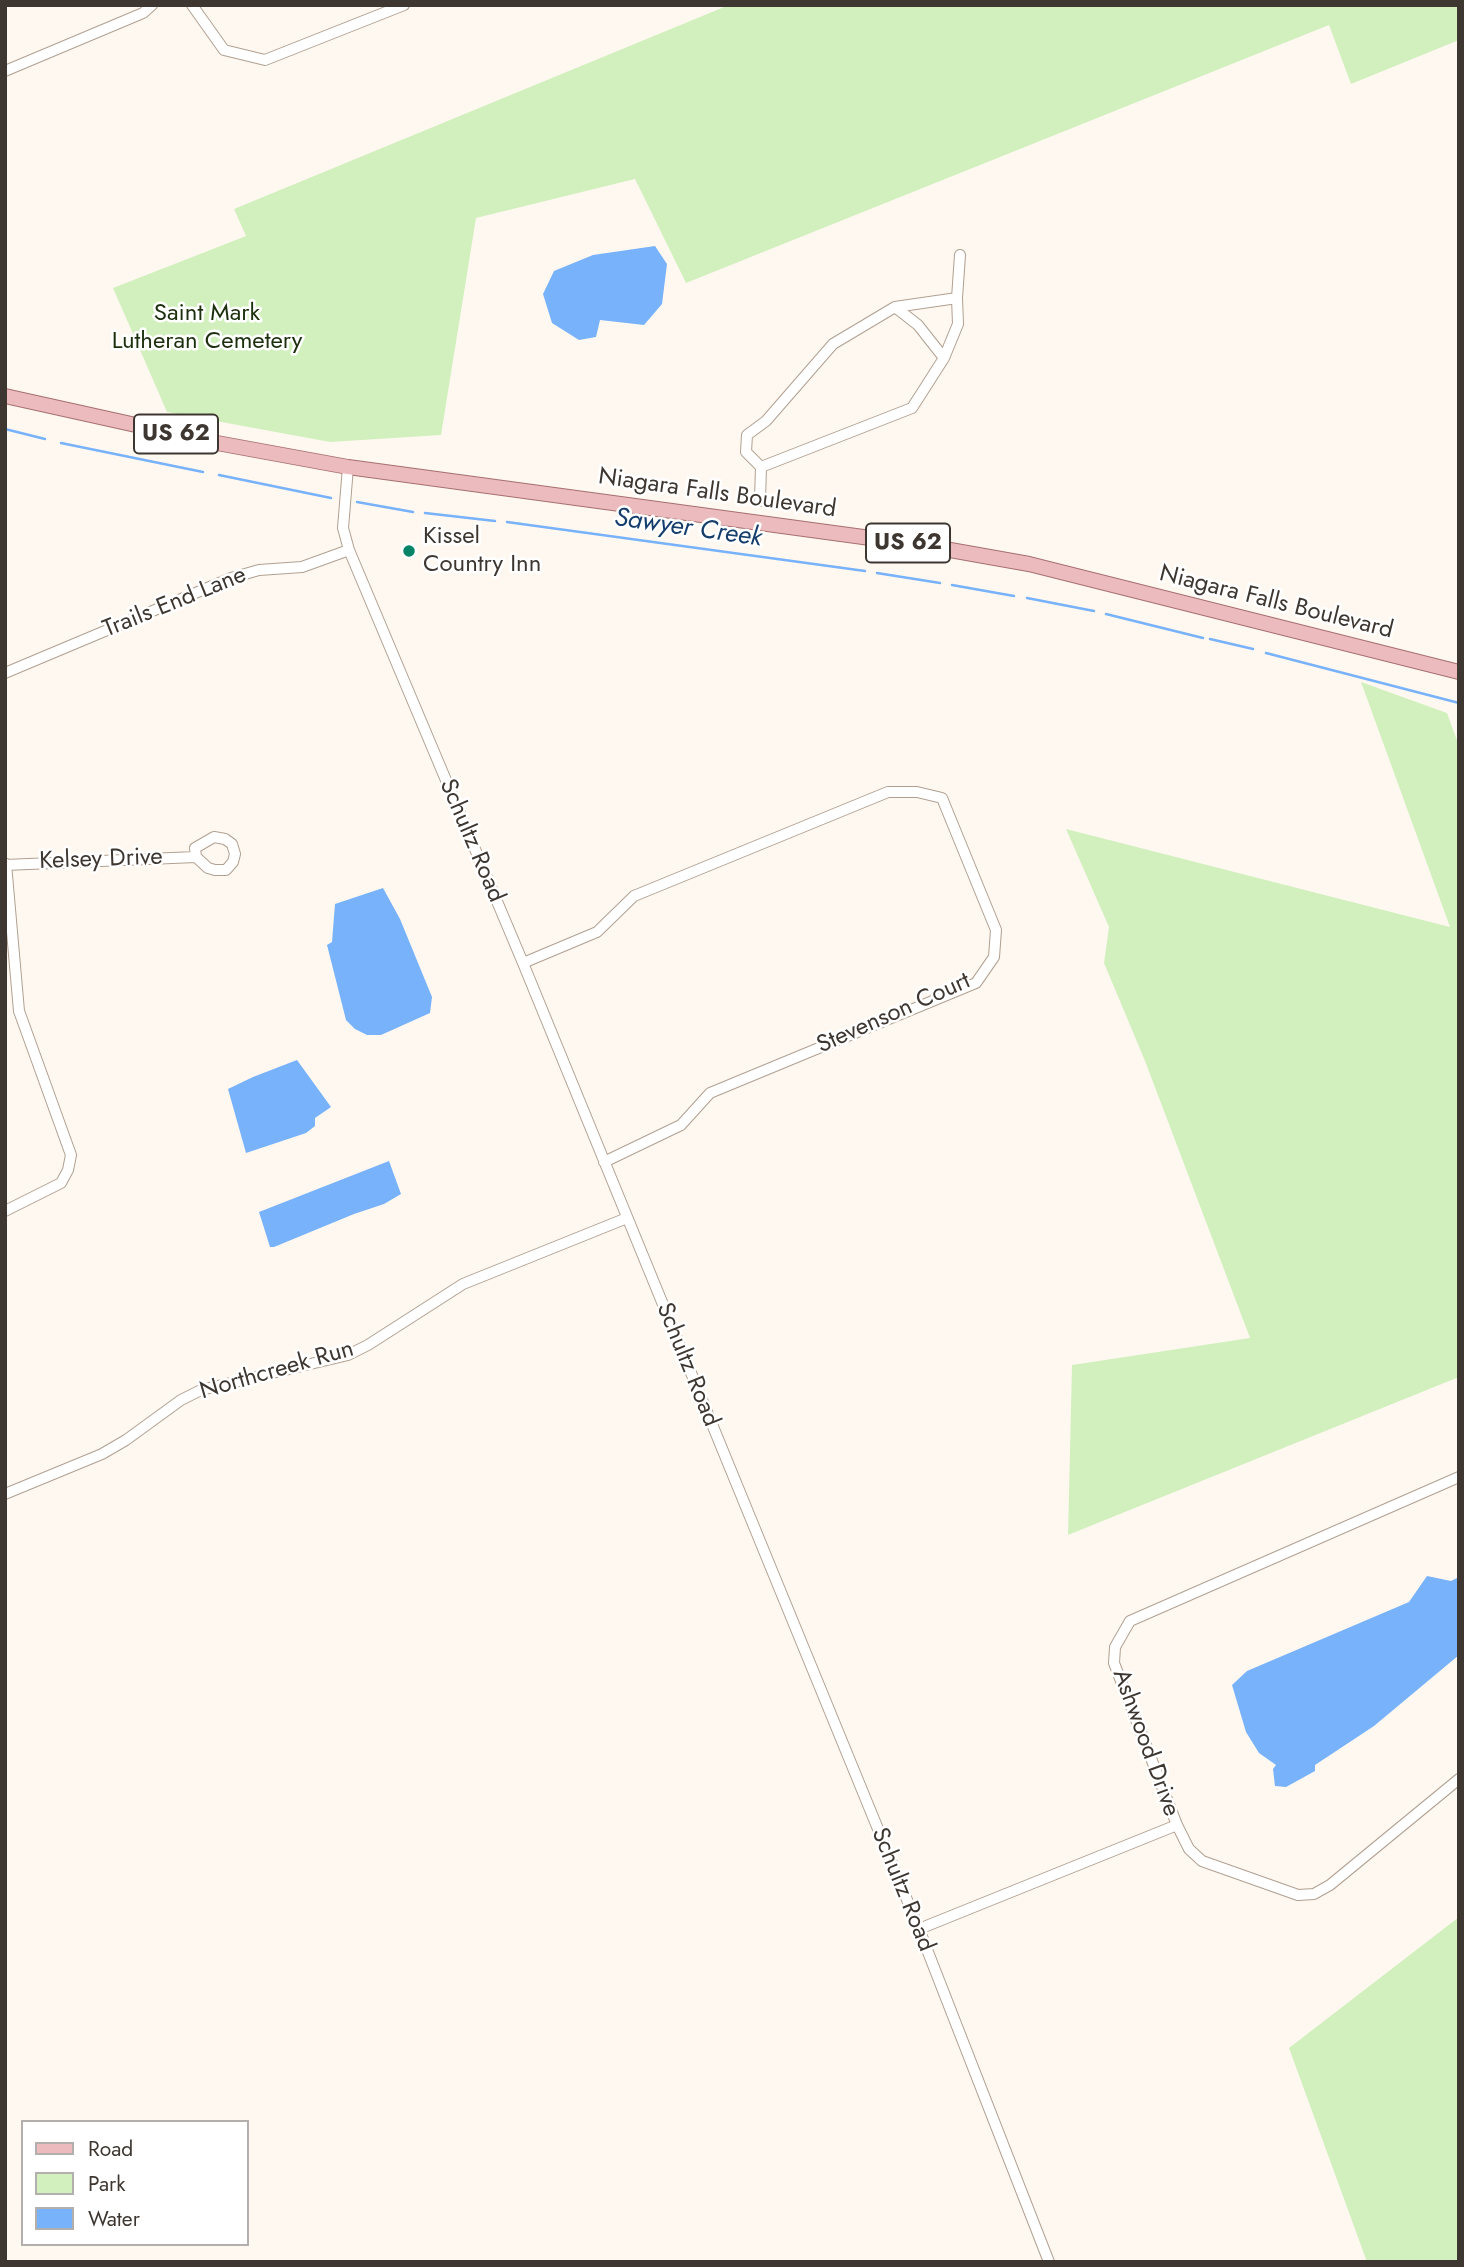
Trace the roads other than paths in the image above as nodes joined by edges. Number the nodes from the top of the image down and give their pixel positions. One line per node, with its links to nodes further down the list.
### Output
1 (152, 5): 4 (street)
2 (192, 5): 3 (street)
3 (404, 5)
4 (5, 71)
5 (960, 255): 6 (street)
6 (957, 298): 7 (street); 8 (street)
7 (895, 307): 8 (street); 11 (street)
8 (944, 358): 11 (street)
9 (5, 397): 10 (main road, Niagara Falls Boulevard / US 62)
10 (348, 467): 13 (street, Schultz Road); 14 (main road, Niagara Falls Boulevard / US 62)
11 (761, 467): 12 (street)
12 (760, 500)
13 (349, 550): 15 (street, Trails End Lane); 18 (street, Schultz Road)
14 (1459, 672)
15 (5, 673)
16 (196, 857): 17 (street, Kelsey Drive)
17 (6, 864): 20 (street, Kelsey Drive)
18 (523, 963): 19 (street, Schultz Road); 19 (street, Stevenson Court)
19 (604, 1162): 21 (street, Schultz Road)
20 (5, 1211)
21 (627, 1218): 23 (street, Northcreek Run); 26 (street, Schultz Road)
22 (1459, 1477): 25 (street, Ashwood Drive)
23 (6, 1491)
24 (1459, 1779): 25 (street)
25 (1177, 1825): 26 (street, Ashwood Drive)
26 (919, 1929): 27 (street, Schultz Road)
27 (1049, 2262)

